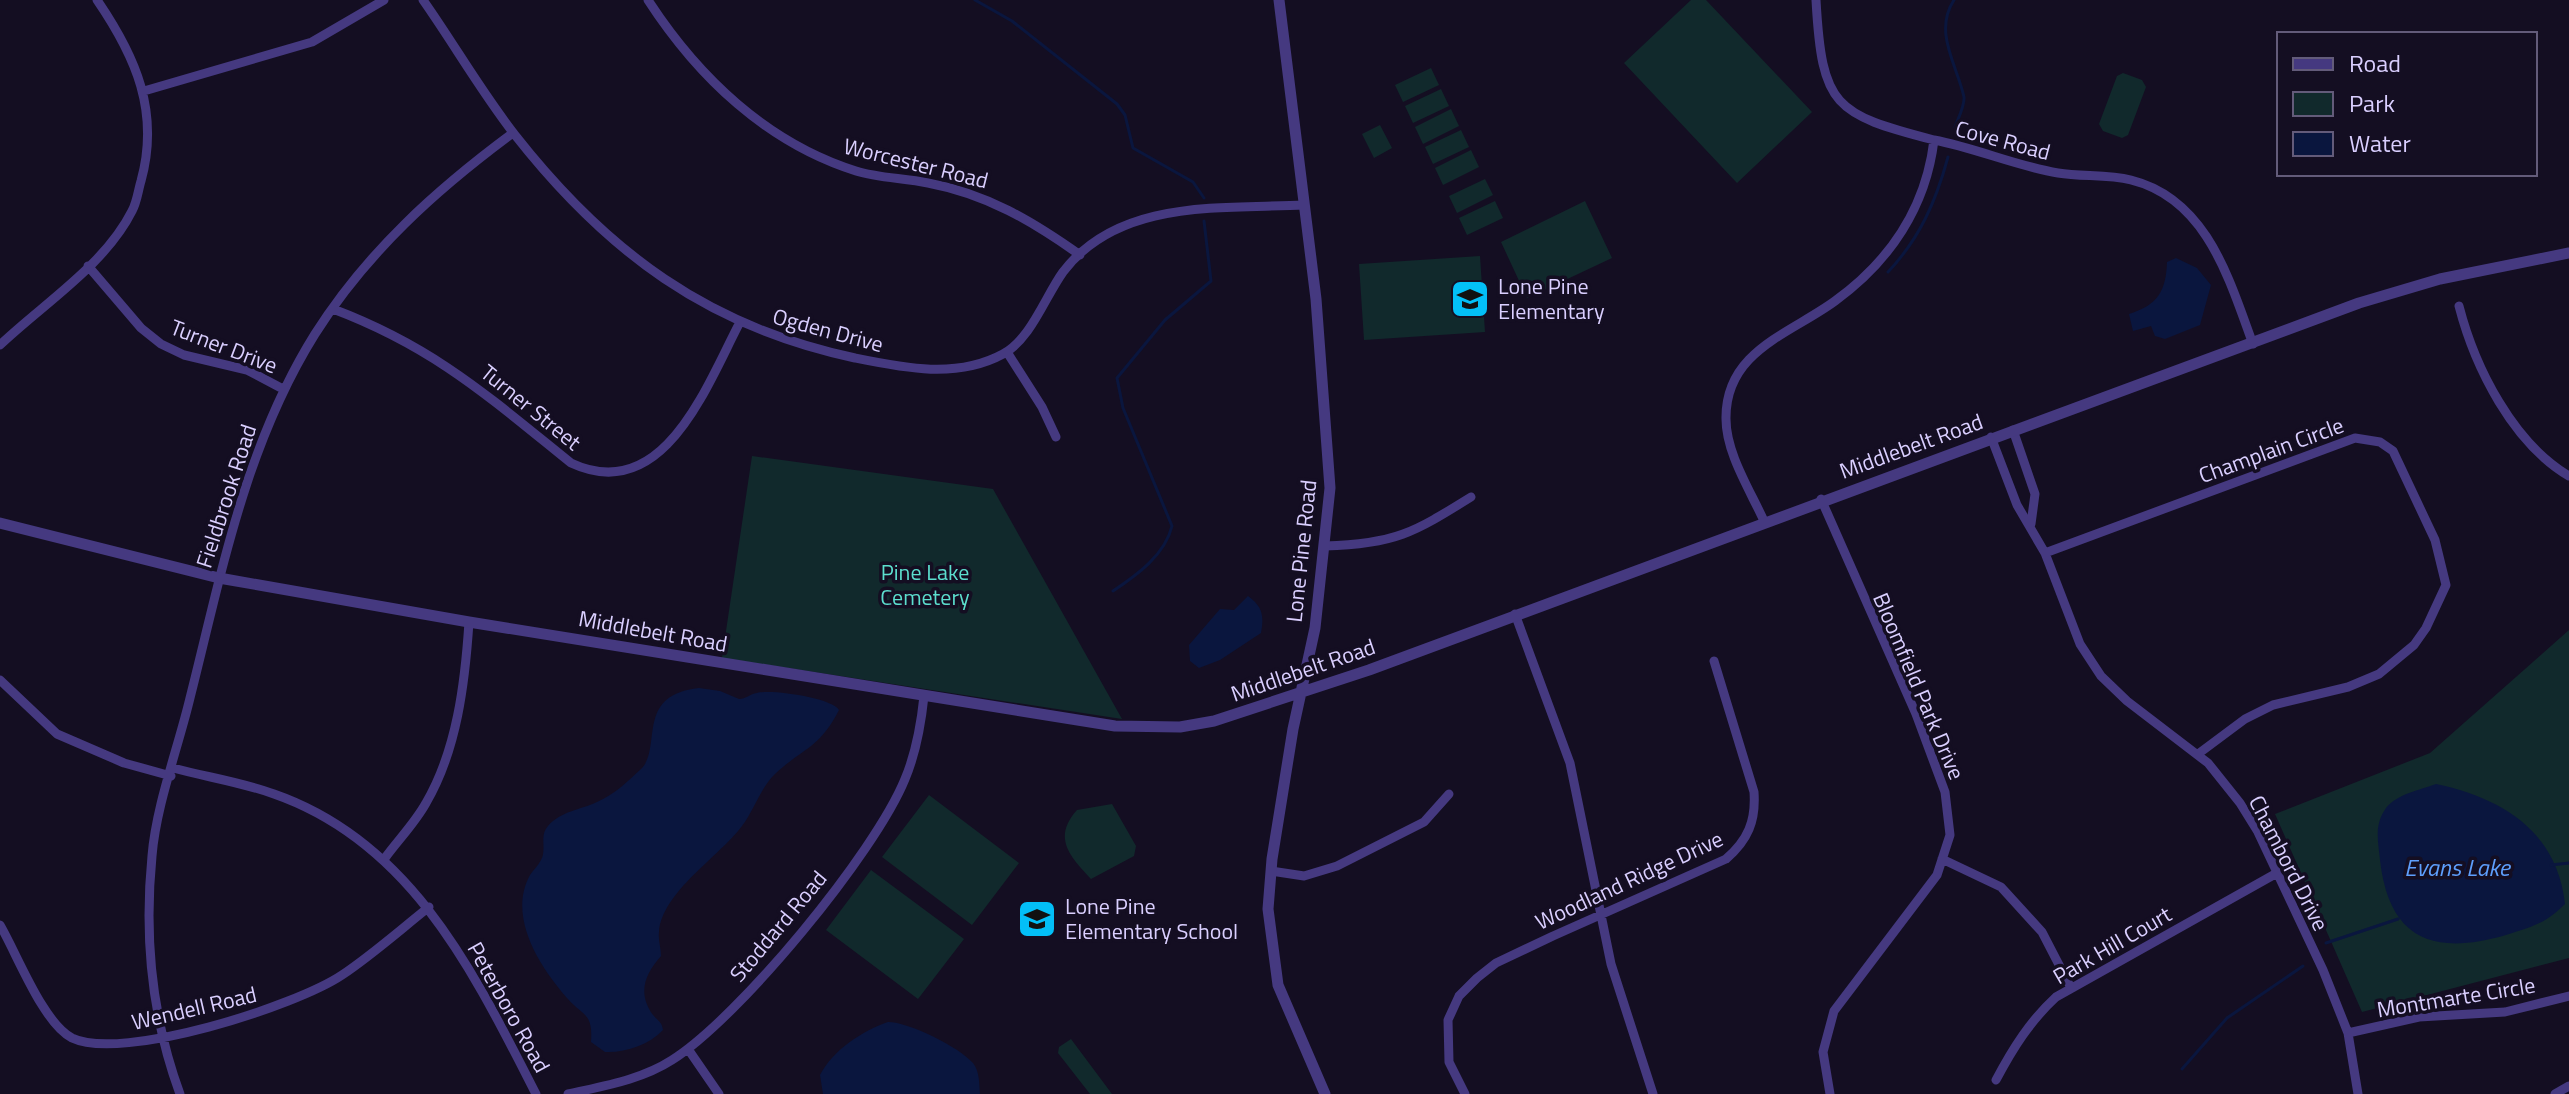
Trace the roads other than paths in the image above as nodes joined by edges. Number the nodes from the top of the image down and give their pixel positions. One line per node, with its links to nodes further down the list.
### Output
1 (97, 0): 7 (street)
2 (384, 0): 7 (street)
3 (423, 0): 8 (street, Ogden Drive)
4 (648, 0): 12 (street, Worcester Road)
5 (1279, 0): 10 (street, Lone Pine Road)
6 (1816, 0): 9 (street)
7 (144, 91): 13 (street)
8 (513, 133): 15 (street, Fieldbrook Road); 16 (street, Ogden Drive)
9 (1934, 140): 17 (street, Cove Road); 27 (street, Cove Road)
10 (1304, 205): 12 (street); 30 (street, Lone Pine Road)
11 (2569, 253): 17 (street, Middlebelt Road)
12 (1080, 255): 19 (street)
13 (88, 266): 18 (street); 20 (street, Turner Drive)
14 (2459, 306): 24 (street)
15 (333, 309): 16 (street, Turner Street); 20 (street, Fieldbrook Road)
16 (739, 324): 19 (street, Ogden Drive)
17 (2253, 344): 21 (street, Middlebelt Road)
18 (0, 345)
19 (1007, 352): 22 (street)
20 (283, 389): 32 (street, Fieldbrook Road)
21 (2013, 430): 23 (street, Middlebelt Road); 29 (street, Chambord Drive)
22 (1056, 437)
23 (1991, 437): 26 (street, Middlebelt Road); 29 (street, Chambord Drive)
24 (2569, 476)
25 (1471, 497): 30 (street)
26 (1821, 499): 27 (street, Middlebelt Road); 43 (street, Bloomfield Park Drive)
27 (1764, 521): 33 (street, Middlebelt Road)
28 (0, 523): 32 (street, Middlebelt Road)
29 (2031, 524): 31 (street, Chambord Drive)
30 (1325, 546): 37 (street, Lone Pine Road)
31 (2045, 553): 39 (street, Chambord Drive); 39 (street, Champlain Circle)
32 (219, 578): 34 (street, Middlebelt Road); 40 (street, Fieldbrook Road)
33 (1515, 614): 37 (street, Middlebelt Road); 47 (street)
34 (469, 622): 38 (street, Middlebelt Road); 42 (street)
35 (1714, 661): 47 (street, Woodland Ridge Drive)
36 (0, 680): 40 (street, Peterboro Road)
37 (1299, 694): 38 (street, Middlebelt Road); 44 (street, Lone Pine Road)
38 (924, 696): 53 (street, Stoddard Road)
39 (2198, 754): 45 (street, Chambord Drive)
40 (172, 772): 42 (street, Peterboro Road); 52 (street, Fieldbrook Road)
41 (1449, 794): 44 (street)
42 (385, 858): 46 (street, Peterboro Road)
43 (1942, 859): 49 (street); 63 (street, Bloomfield Park Drive)
44 (1271, 871): 60 (street, Lone Pine Road)
45 (2277, 873): 49 (street, Park Hill Court); 51 (street, Chambord Drive)
46 (429, 907): 52 (street, Wendell Road); 57 (street, Peterboro Road)
47 (1600, 917): 61 (street, Woodland Ridge Drive); 62 (street)
48 (0, 925): 52 (street, Wendell Road)
49 (2071, 988): 54 (street, Park Hill Court)
50 (2569, 996): 51 (street, Montmarte Circle)
51 (2348, 1033): 64 (street, Chambord Drive)
52 (160, 1038): 56 (street, Fieldbrook Road)
53 (688, 1049): 58 (street, Stoddard Road); 59 (street)
54 (1996, 1080)
55 (2569, 1086): 65 (street)
56 (180, 1094)
57 (536, 1094)
58 (568, 1094)
59 (719, 1094)
60 (1325, 1094)
61 (1465, 1094)
62 (1653, 1094)
63 (1830, 1094)
64 (2358, 1094)
65 (2555, 1094)

